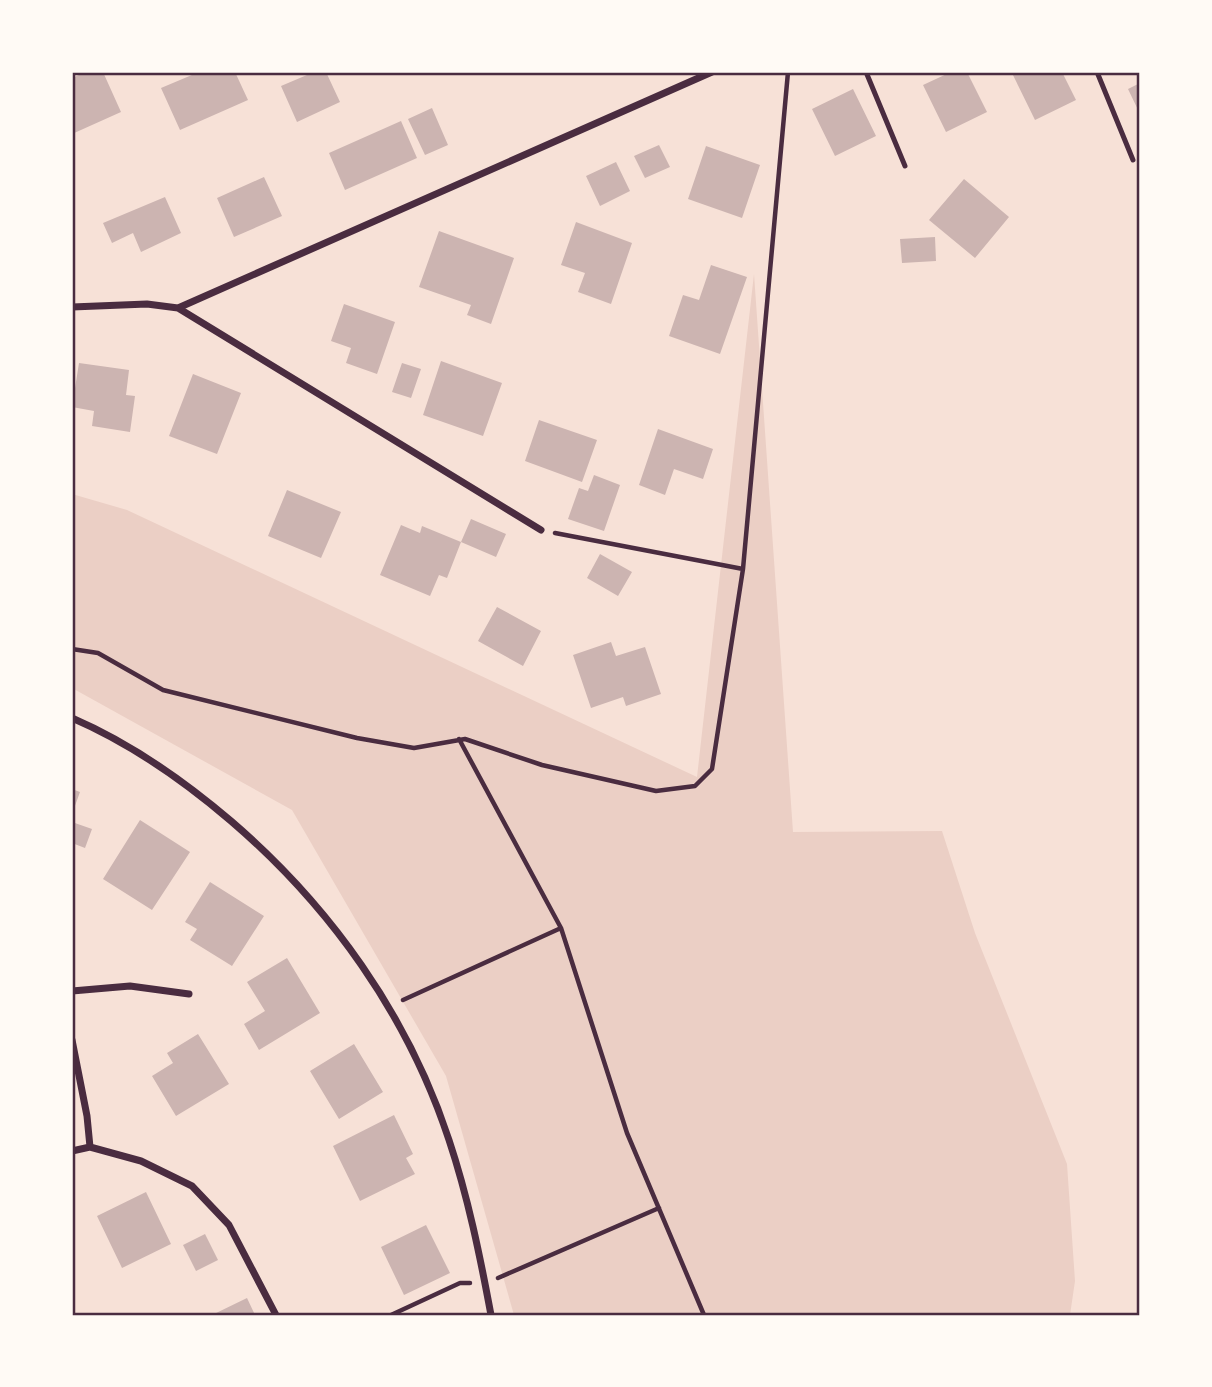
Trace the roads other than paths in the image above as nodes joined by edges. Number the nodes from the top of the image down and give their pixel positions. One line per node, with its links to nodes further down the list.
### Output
1 (712, 72): 7 (street)
2 (866, 72): 5 (lane)
3 (1097, 72): 4 (lane)
4 (1133, 160)
5 (905, 166)
6 (72, 307): 7 (street)
7 (178, 308): 8 (street)
8 (541, 530)
9 (72, 718): 16 (street)
10 (72, 991): 11 (street)
11 (189, 994)
12 (72, 1040): 13 (street)
13 (90, 1147): 14 (street); 15 (street)
14 (72, 1151)
15 (276, 1315)
16 (491, 1315)

